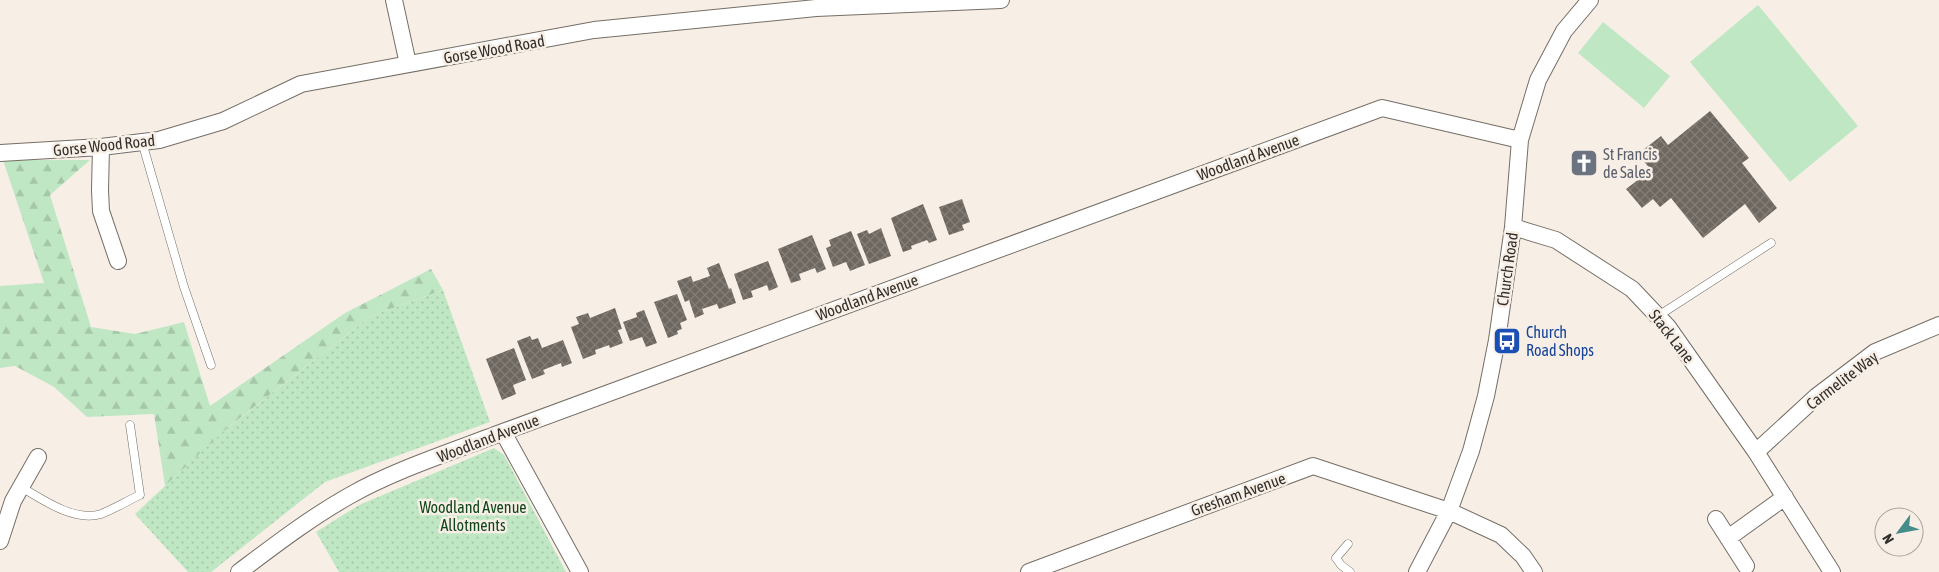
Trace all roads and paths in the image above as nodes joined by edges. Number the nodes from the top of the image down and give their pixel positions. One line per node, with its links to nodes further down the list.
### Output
1 (394, 0): 4 (street)
2 (1000, 0): 4 (street, Gorse Wood Road)
3 (1590, 0): 5 (street, Church Road)
4 (408, 64): 6 (street, Gorse Wood Road)
5 (1520, 140): 9 (street, Church Road); 16 (street, Woodland Avenue)
6 (142, 142): 7 (street, Gorse Wood Road); 14 (lane)
7 (101, 148): 8 (street, Gorse Wood Road); 11 (street)
8 (0, 154)
9 (1513, 228): 12 (street, Stack Lane); 21 (street, Church Road)
10 (1771, 243): 12 (lane)
11 (118, 261)
12 (1658, 316): 17 (street, Stack Lane)
13 (1939, 325): 17 (street, Carmelite Way)
14 (210, 365)
15 (130, 425): 19 (lane)
16 (503, 432): 27 (street, Woodland Avenue); 28 (street)
17 (1756, 452): 20 (street, Stack Lane)
18 (38, 458): 19 (street)
19 (21, 487): 24 (street)
20 (1785, 497): 23 (street); 33 (street, Stack Lane)
21 (1449, 511): 29 (street, Gresham Avenue); 31 (street, Church Road); 32 (street, Gresham Avenue)
22 (1716, 519): 23 (street)
23 (1728, 538): 26 (street)
24 (0, 541)
25 (1348, 544): 30 (lane)
26 (1746, 566)
27 (239, 572)
28 (580, 572)
29 (1029, 572)
30 (1350, 572)
31 (1417, 572)
32 (1534, 572)
33 (1832, 572)

